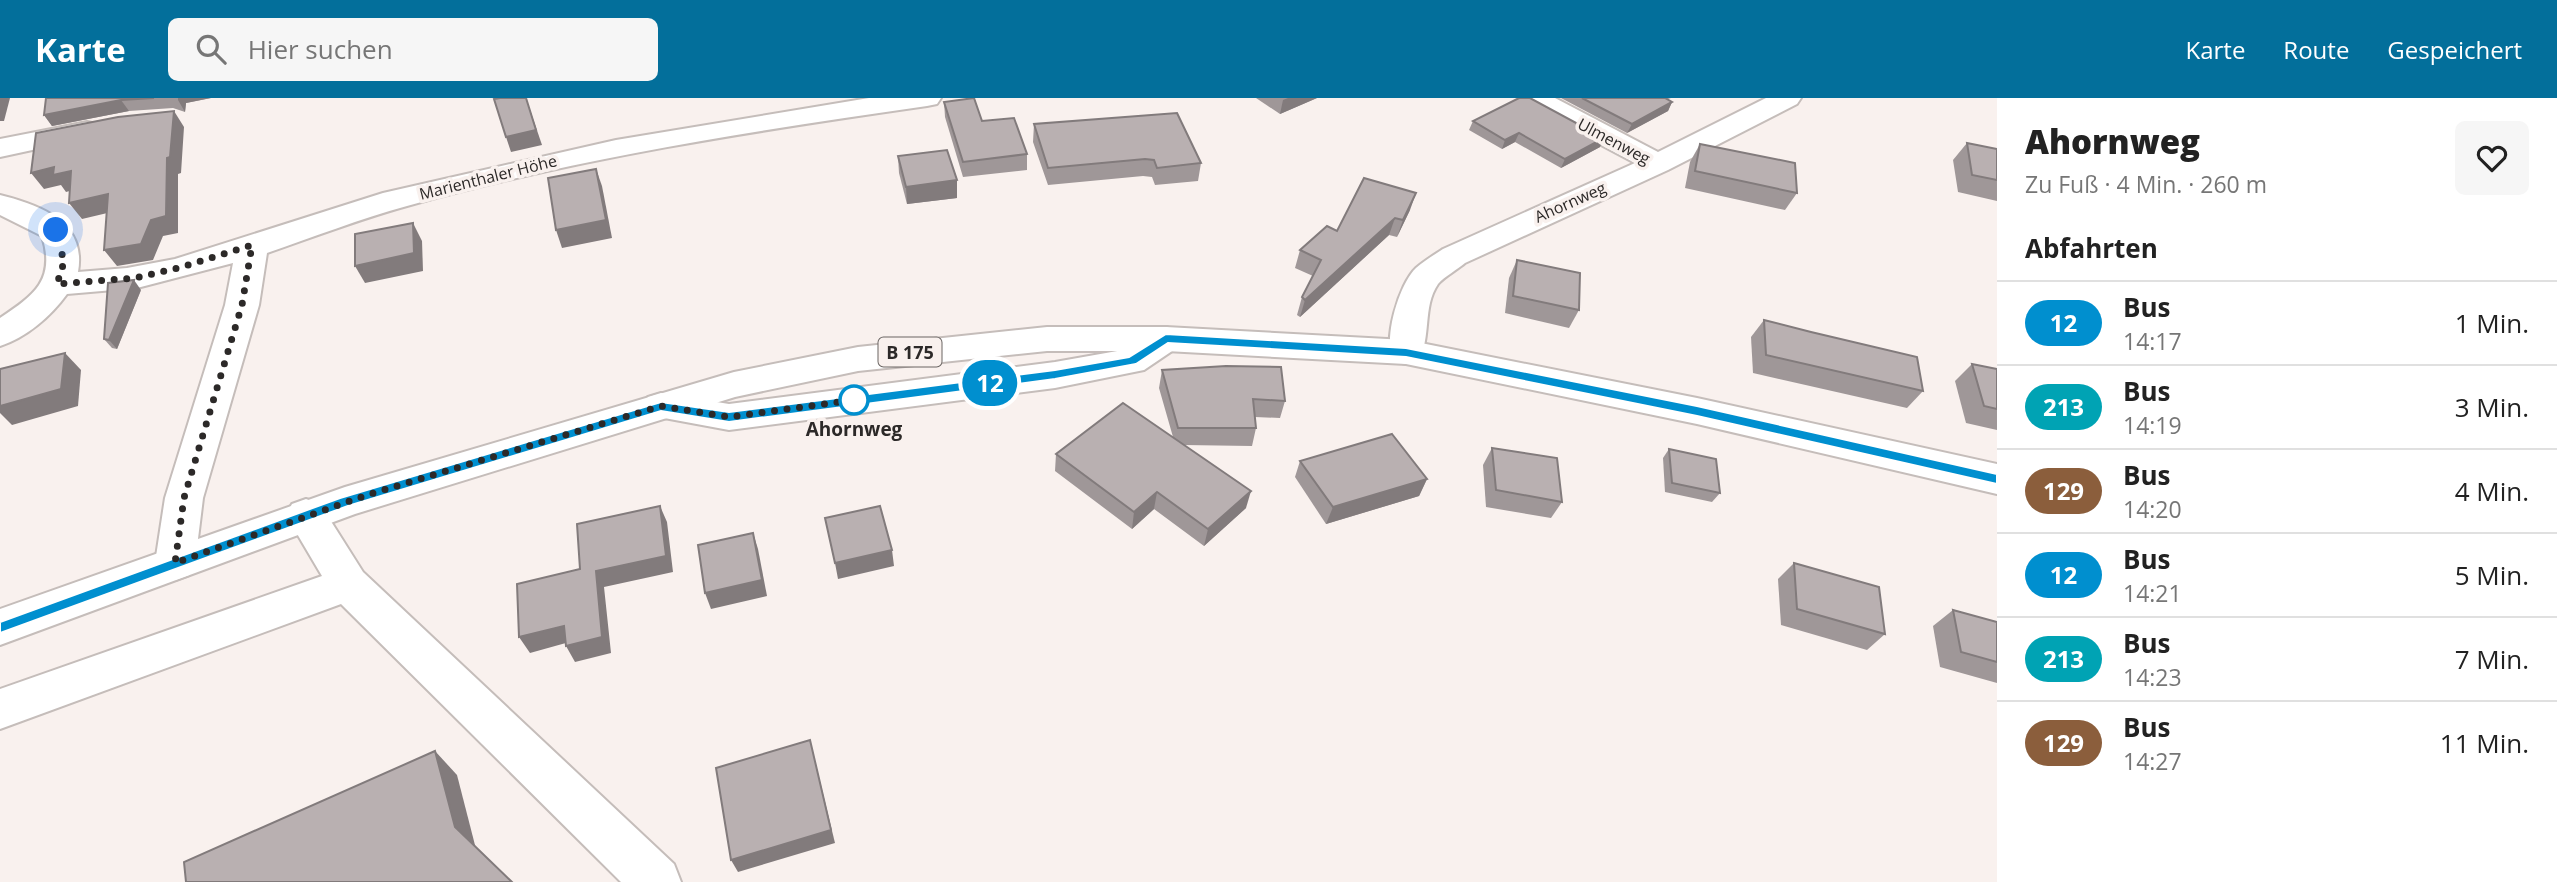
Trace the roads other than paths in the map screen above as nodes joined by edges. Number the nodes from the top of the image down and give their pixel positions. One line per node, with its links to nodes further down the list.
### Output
1 (927, 98): 8 (street, Marienthaler Höhe)
2 (1534, 98): 6 (street, Ulmenweg)
3 (1787, 98): 6 (street, Ahornweg)
4 (116, 125): 5 (street)
5 (0, 148)
6 (1658, 164): 11 (street, Ahornweg)
7 (0, 204): 9 (street)
8 (252, 245): 9 (street, Marienthaler Höhe); 14 (street)
9 (57, 284): 10 (street)
10 (0, 334)
11 (1406, 352): 12 (street); 13 (street)
12 (1997, 479)
13 (306, 515): 14 (street); 15 (street)
14 (175, 563): 16 (street)
15 (348, 584): 17 (street); 18 (street)
16 (0, 626)
17 (0, 709)
18 (656, 882)

